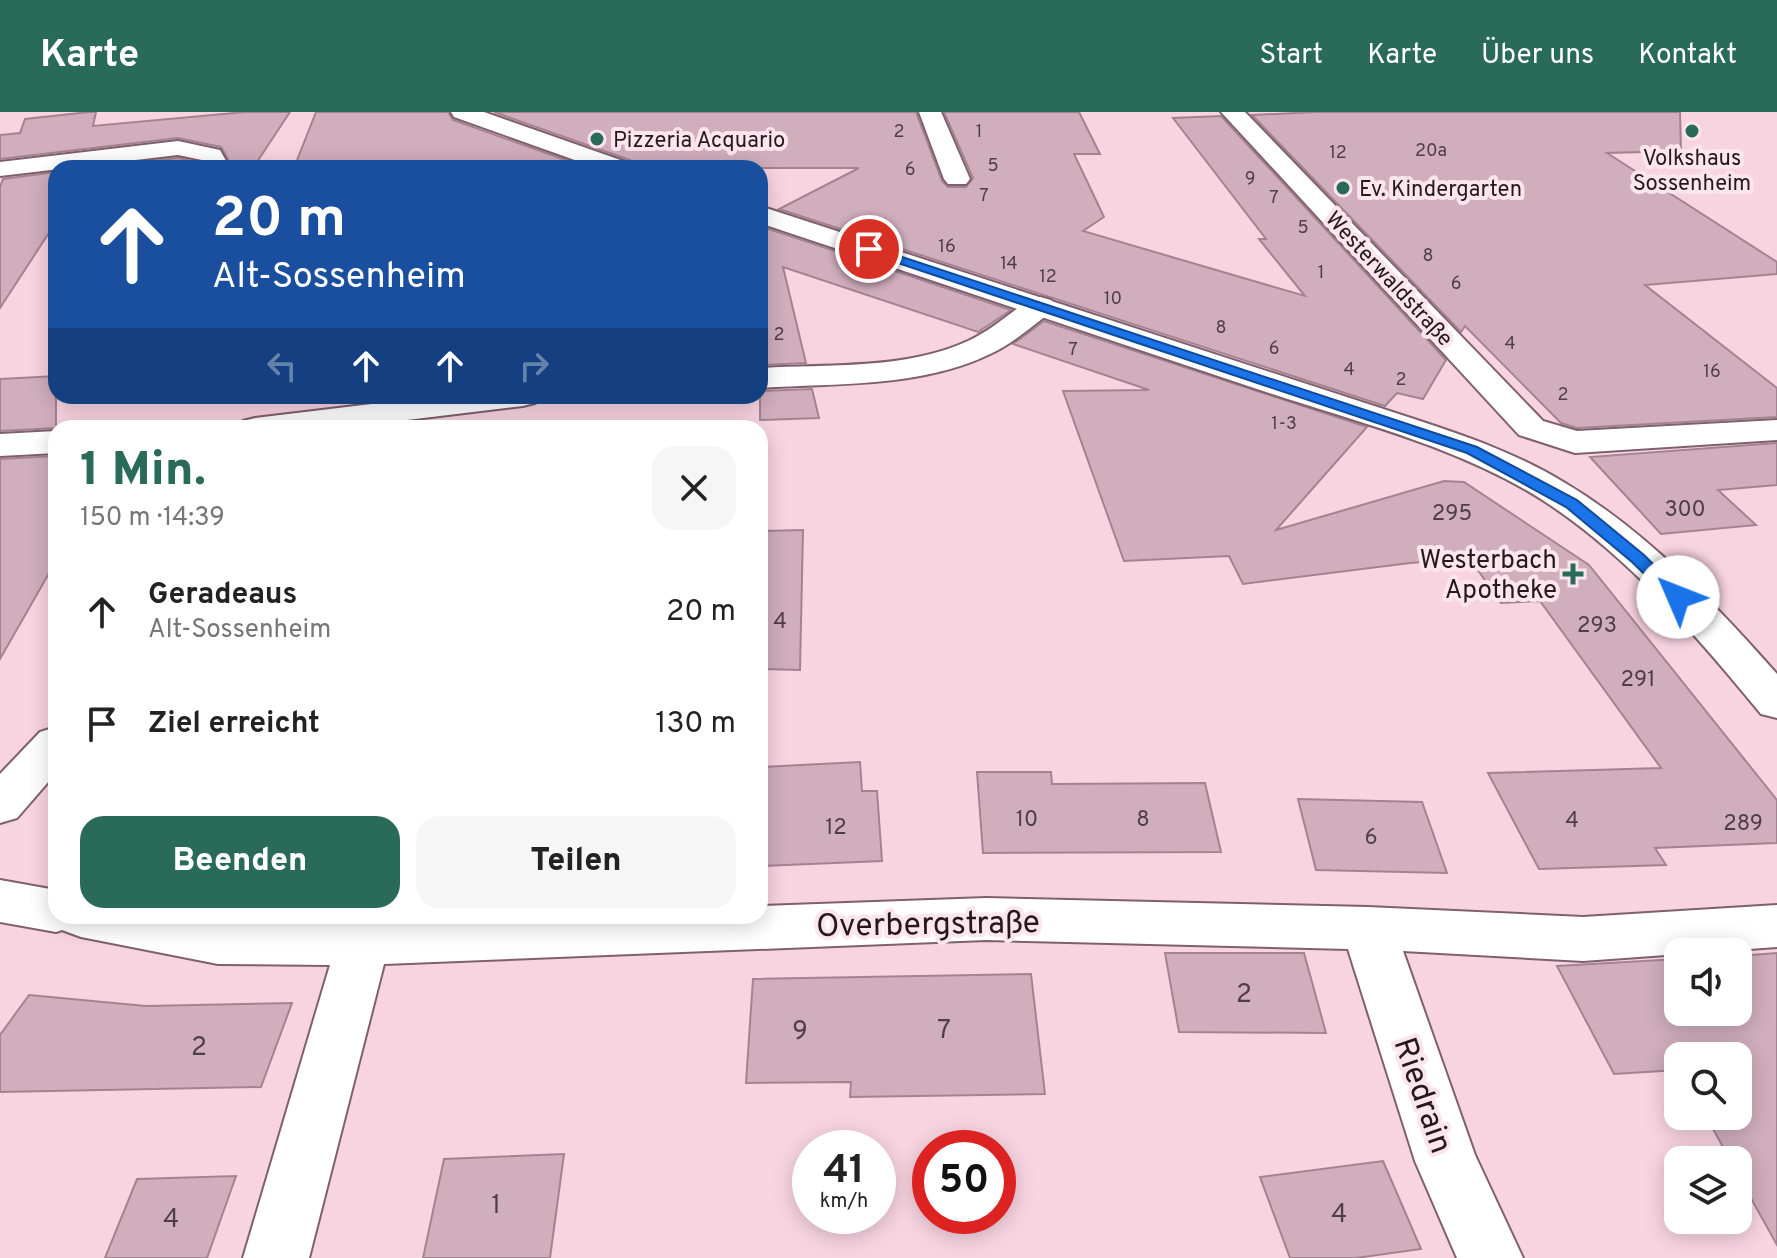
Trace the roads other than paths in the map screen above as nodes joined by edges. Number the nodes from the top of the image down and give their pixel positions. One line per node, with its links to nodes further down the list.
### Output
1 (462, 112): 5 (street)
2 (524, 112): 5 (street)
3 (930, 112): 11 (street)
4 (1232, 112): 18 (street, Westerwaldstraße)
5 (486, 123): 8 (street)
6 (76, 160): 7 (street)
7 (214, 160)
8 (596, 160)
9 (48, 163): 10 (street)
10 (0, 169)
11 (957, 179)
12 (768, 217): 13 (street)
13 (1040, 306): 14 (street); 21 (street)
14 (768, 377)
15 (442, 404): 16 (street)
16 (350, 413): 17 (street)
17 (306, 420)
18 (1777, 430)
19 (48, 442): 20 (street)
20 (0, 445)
21 (1777, 703)
22 (48, 752): 23 (street)
23 (0, 805)
24 (0, 901): 25 (street)
25 (48, 910)
26 (768, 922): 31 (street, Overbergstraße)
27 (123, 924): 32 (street, Overbergstraße)
28 (647, 924): 29 (street, Overbergstraße)
29 (579, 925): 32 (street, Overbergstraße)
30 (1777, 926): 31 (street, Overbergstraße)
31 (1368, 928): 34 (street, Riedrain)
32 (363, 943): 33 (street)
33 (276, 1258)
34 (1490, 1258)

